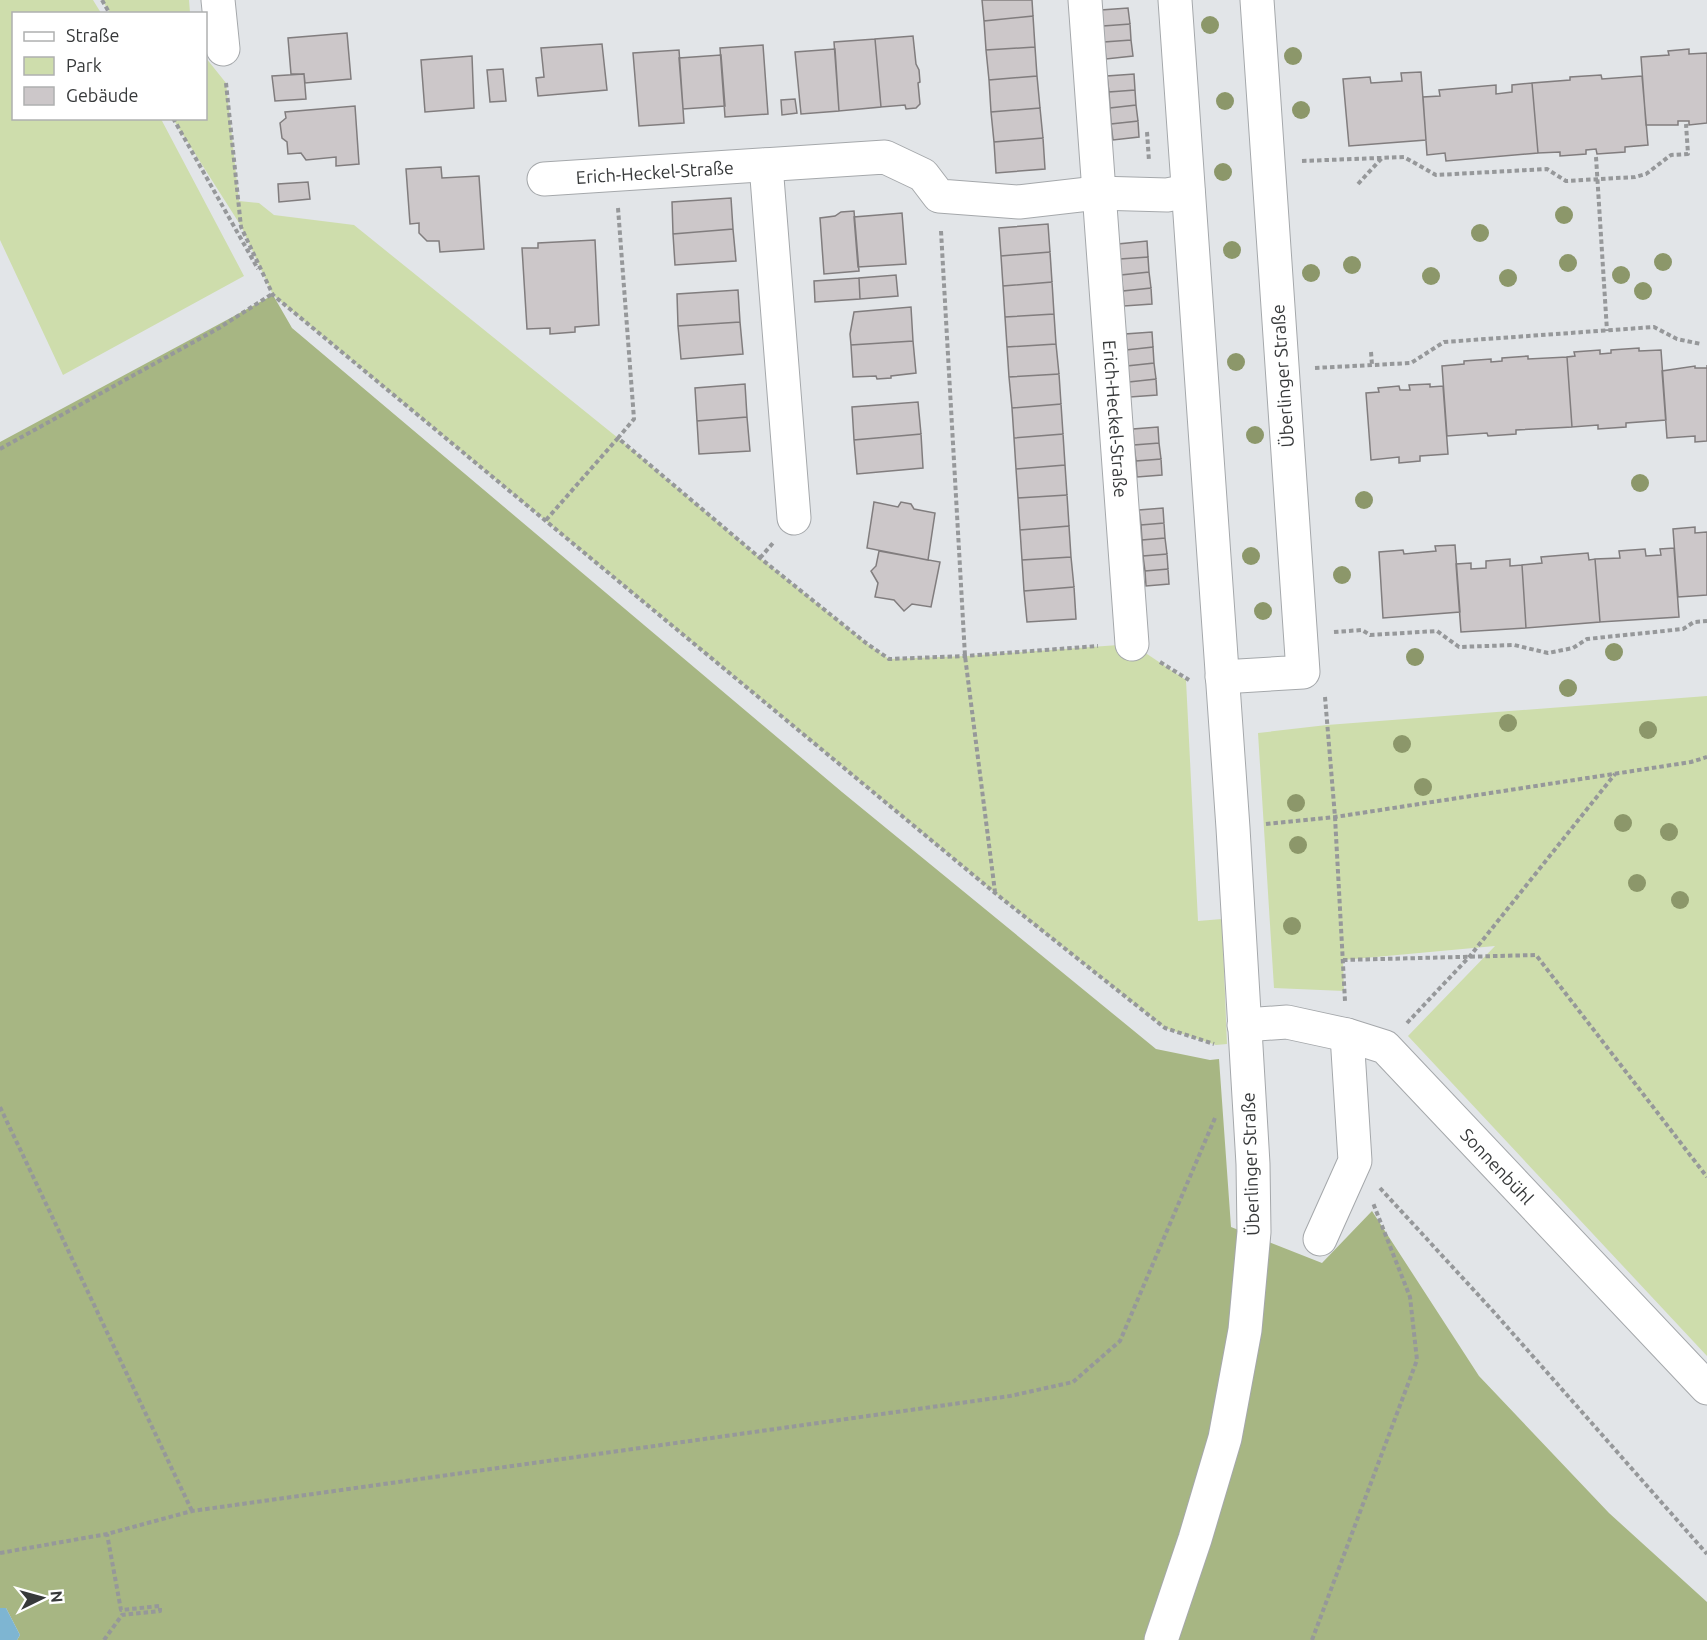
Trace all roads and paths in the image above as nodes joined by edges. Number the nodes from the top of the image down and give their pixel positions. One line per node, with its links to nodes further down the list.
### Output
1 (218, 0): 5 (street)
2 (1085, 0): 17 (street, Erich-Heckel-Straße)
3 (1175, 0): 16 (street, Überlinger Straße)
4 (1257, 0): 10 (street, Überlinger Straße)
5 (223, 49): 19 (path)
6 (174, 120): 19 (path)
7 (1686, 124): 14 (path)
8 (1596, 157): 14 (path)
9 (1382, 158): 10 (path); 14 (path); 15 (path)
10 (1268, 162): 24 (street, Überlinger Straße)
11 (766, 165): 12 (street, Erich-Heckel-Straße); 18 (street, Erich-Heckel-Straße); 27 (street)
12 (615, 174): 13 (street, Erich-Heckel-Straße); 25 (path)
13 (544, 179)
14 (1598, 180): 20 (path)
15 (1358, 184)
16 (1188, 191): 17 (street); 33 (street, Überlinger Straße)
17 (1098, 193): 18 (street); 31 (street, Erich-Heckel-Straße)
18 (939, 196): 32 (path)
19 (273, 295): 26 (path); 28 (path)
20 (1607, 331): 21 (path); 23 (path)
21 (1701, 344)
22 (1371, 352): 23 (path)
23 (1372, 365): 24 (path)
24 (1281, 369): 34 (street, Überlinger Straße)
25 (618, 438): 28 (path); 32 (path)
26 (0, 448)
27 (794, 518)
28 (546, 520): 39 (path)
29 (1707, 621): 30 (path)
30 (1331, 632)
31 (1132, 644): 32 (path); 33 (path)
32 (966, 656): 39 (path)
33 (1222, 677): 34 (street); 38 (street, Überlinger Straße)
34 (1314, 681): 37 (path)
35 (1707, 757): 36 (path)
36 (1616, 773): 37 (path); 40 (path)
37 (1335, 817): 38 (path); 41 (path)
38 (1233, 828): 42 (street, Überlinger Straße)
39 (995, 893): 42 (path)
40 (1470, 956): 41 (path); 44 (path); 48 (path)
41 (1343, 960): 43 (path)
42 (1245, 1034): 43 (street, Sonnenbühl); 56 (street, Überlinger Straße)
43 (1347, 1035): 44 (street, Sonnenbühl); 47 (street)
44 (1385, 1047): 50 (street, Sonnenbühl)
45 (0, 1107): 51 (path)
46 (1219, 1108): 51 (path)
47 (1355, 1161): 49 (street); 54 (path); 57 (path)
48 (1707, 1177)
49 (1320, 1239)
50 (1707, 1388)
51 (192, 1511): 52 (path)
52 (107, 1534): 53 (path); 55 (path)
53 (0, 1553)
54 (1707, 1554)
55 (104, 1640)
56 (1161, 1640)
57 (1312, 1640)

